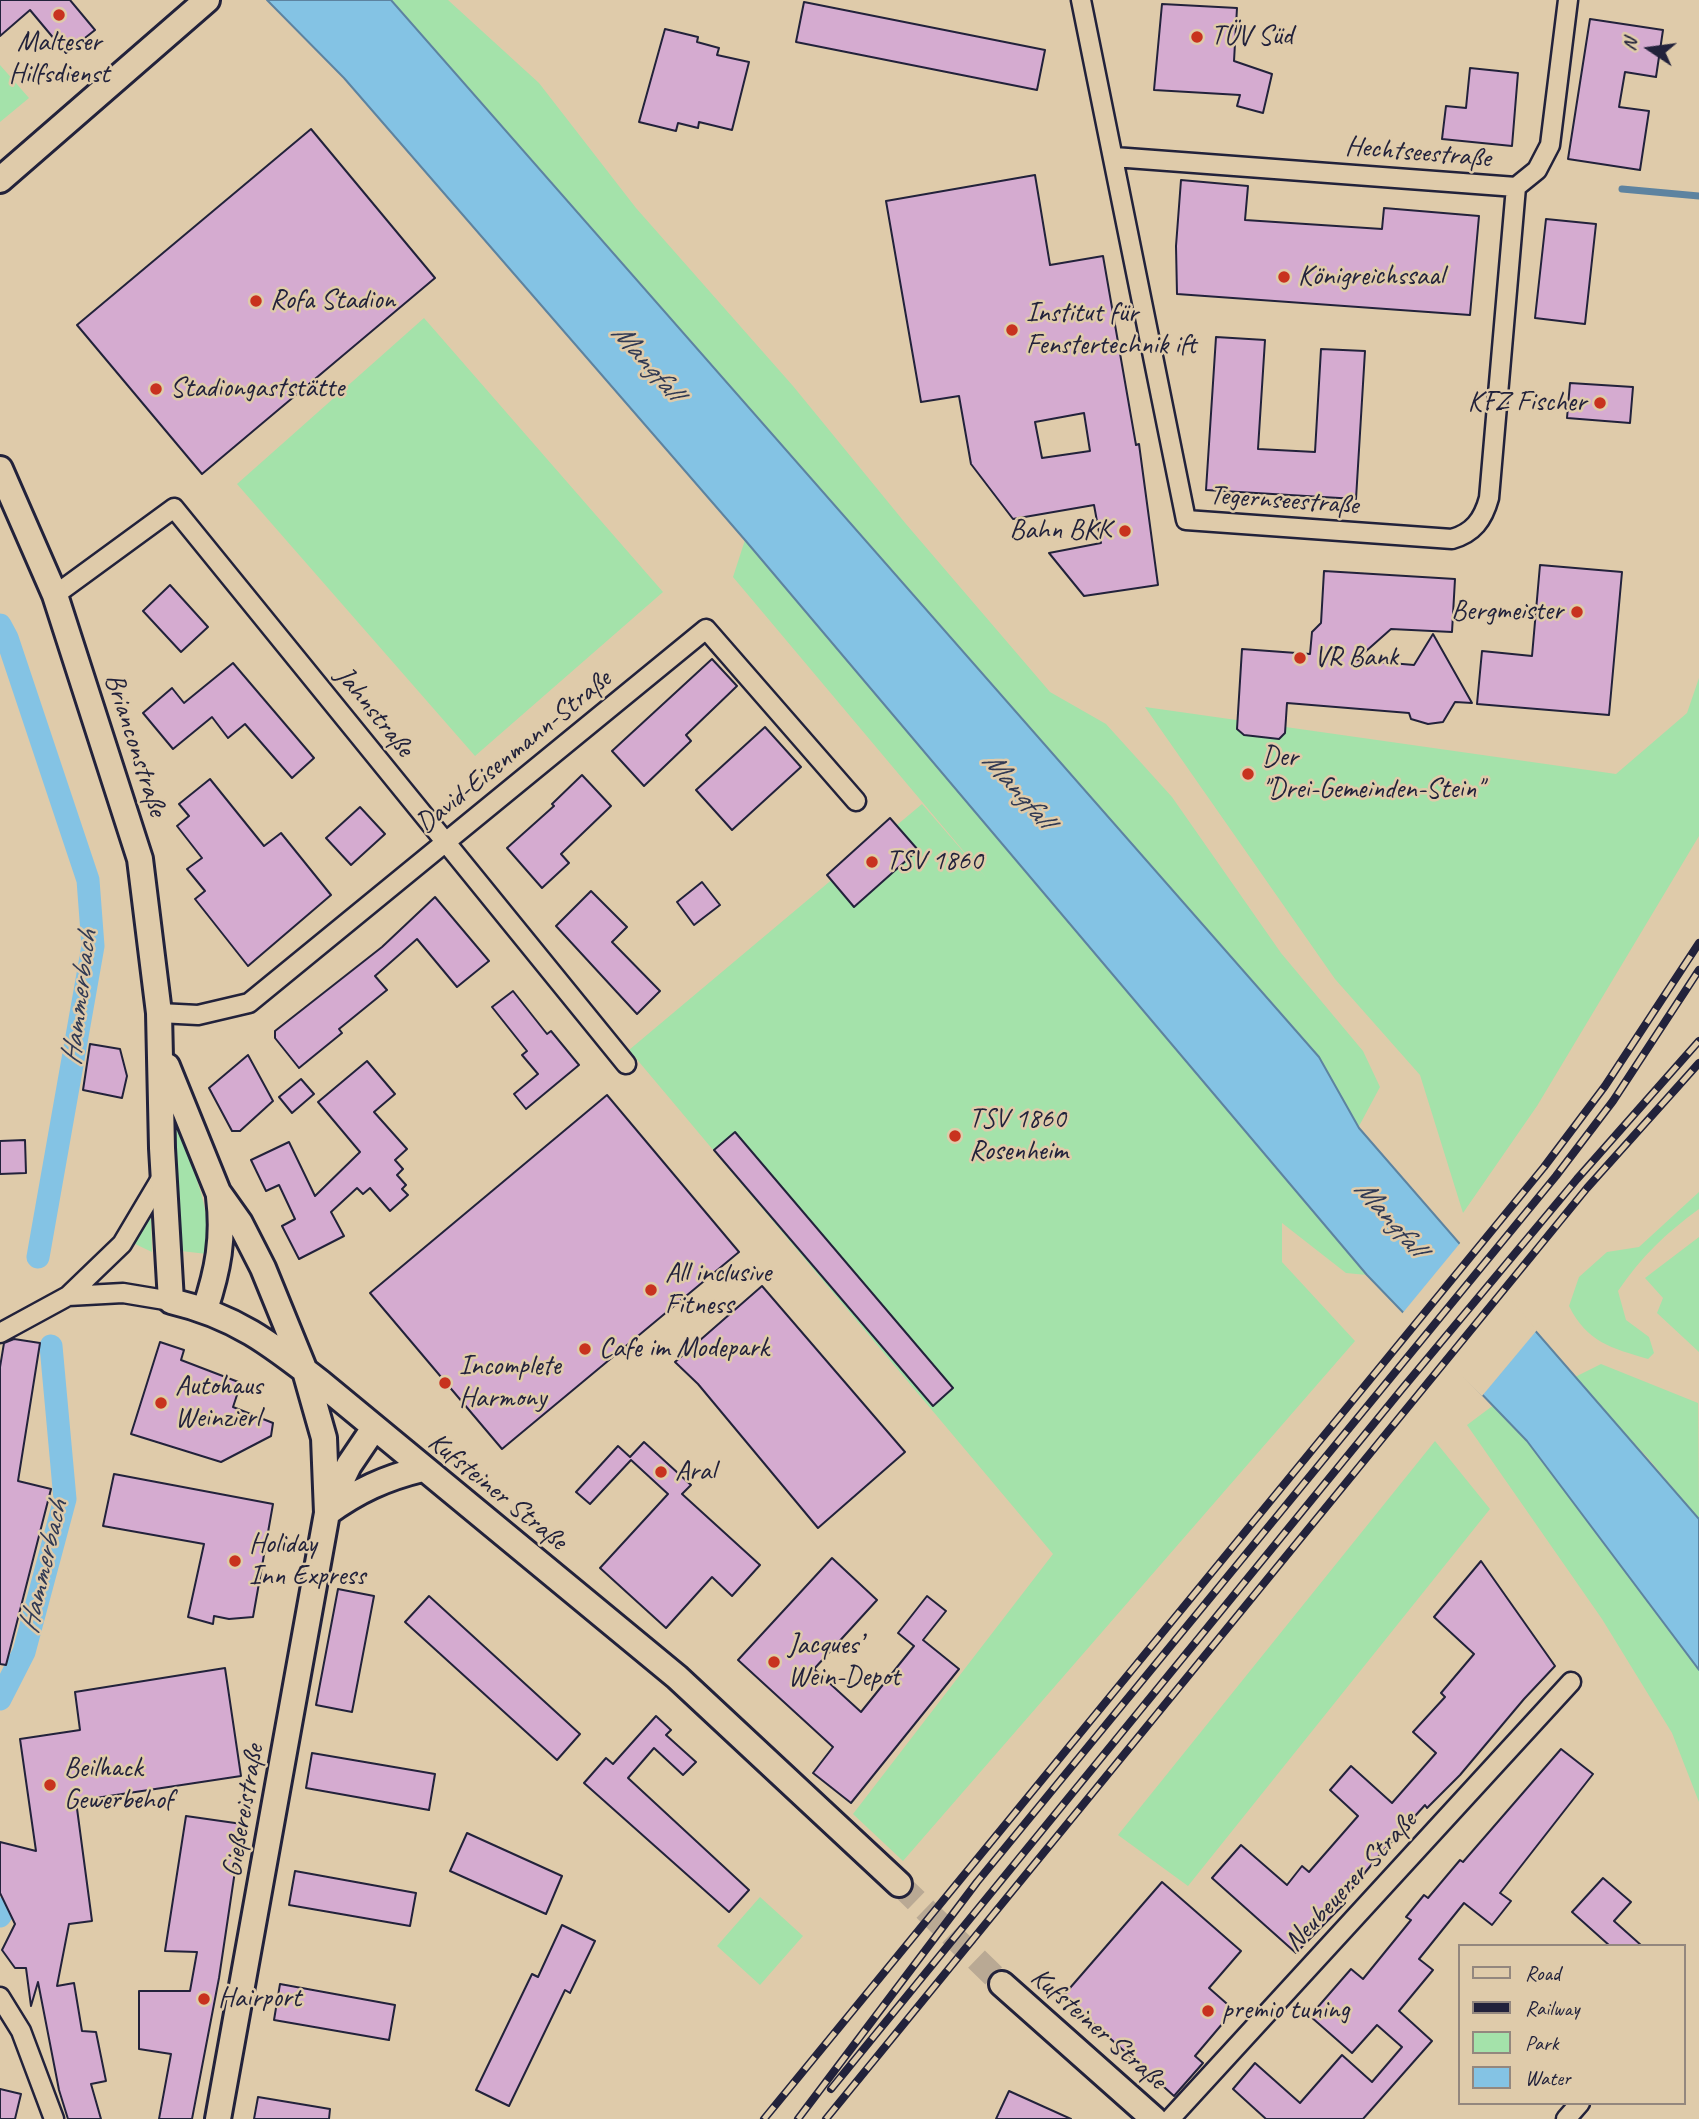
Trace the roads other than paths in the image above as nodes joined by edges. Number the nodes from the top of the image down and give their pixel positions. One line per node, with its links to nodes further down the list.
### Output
1 (207, 0): 5 (main road)
2 (1081, 0): 4 (street, Tegernseestraße)
3 (1568, 0): 6 (street, Hechtseestraße)
4 (1114, 157): 6 (street, Hechtseestraße); 6 (street, Tegernseestraße)
5 (0, 180)
6 (1516, 187)
7 (0, 469): 8 (main road, Brianconstraße)
8 (55, 595): 10 (street, Jahnstraße); 11 (main road, Brianconstraße)
9 (856, 801): 10 (street, David-Eisenmann-Straße)
10 (446, 842): 11 (street, David-Eisenmann-Straße); 13 (street, Jahnstraße)
11 (159, 1013): 12 (main road, Brianconstraße)
12 (161, 1053): 14 (main road, Brianconstraße); 15 (main road, Brianconstraße)
13 (626, 1064)
14 (163, 1175): 16 (street); 17 (main road, Brianconstraße)
15 (218, 1192): 18 (main road, Brianconstraße); 20 (main road, Brianconstraße)
16 (68, 1296): 17 (street, Kufsteiner Straße); 19 (street, Kufsteiner Straße)
17 (171, 1301): 18 (main road, Kufsteiner Straße)
18 (205, 1309): 20 (main road, Kufsteiner Straße)
19 (0, 1333)
20 (305, 1371): 21 (main road, Kufsteiner Straße); 23 (main road, Gießereistraße)
21 (374, 1428): 22 (main road, Kufsteiner Straße); 23 (main road, Gießereistraße)
22 (422, 1469): 23 (main road); 25 (main road, Kufsteiner Straße)
23 (327, 1513): 30 (main road, Gießereistraße)
24 (1571, 1682): 32 (street, Neubeuerer Straße)
25 (899, 1884)
26 (1002, 1984): 31 (main road, Kufsteiner Straße)
27 (0, 1997): 29 (street)
28 (1578, 2105): 33 (street)
29 (54, 2119)
30 (218, 2119)
31 (1154, 2119)
32 (1170, 2119)
33 (1566, 2119)

